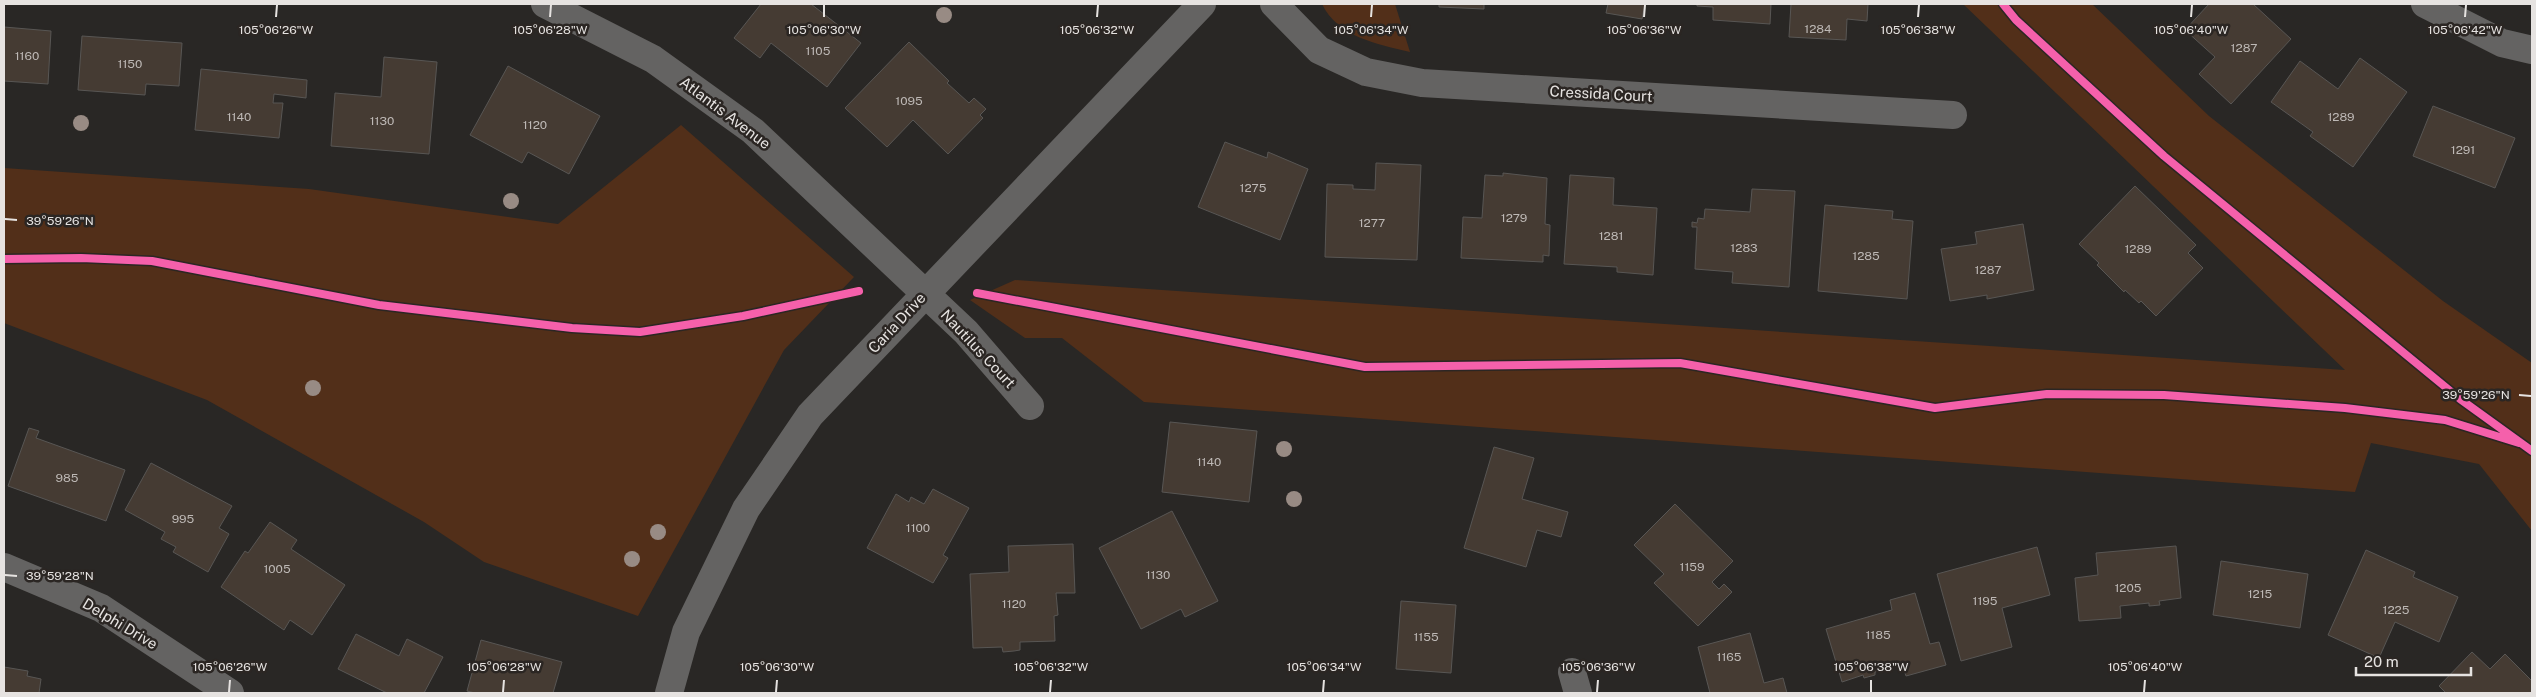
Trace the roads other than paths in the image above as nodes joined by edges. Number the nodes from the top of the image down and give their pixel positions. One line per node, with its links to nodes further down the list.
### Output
1 (545, 4): 7 (street, Atlantis Avenue)
2 (1202, 4): 7 (street, Caria Drive)
3 (1274, 4): 6 (street, Cressida Court)
4 (2425, 4): 5 (street)
5 (2532, 50)
6 (1953, 115)
7 (925, 294): 8 (street, Nautilus Court); 11 (street, Caria Drive)
8 (1030, 406)
9 (4, 567): 10 (street, Delphi Drive)
10 (230, 693)
11 (669, 693)

